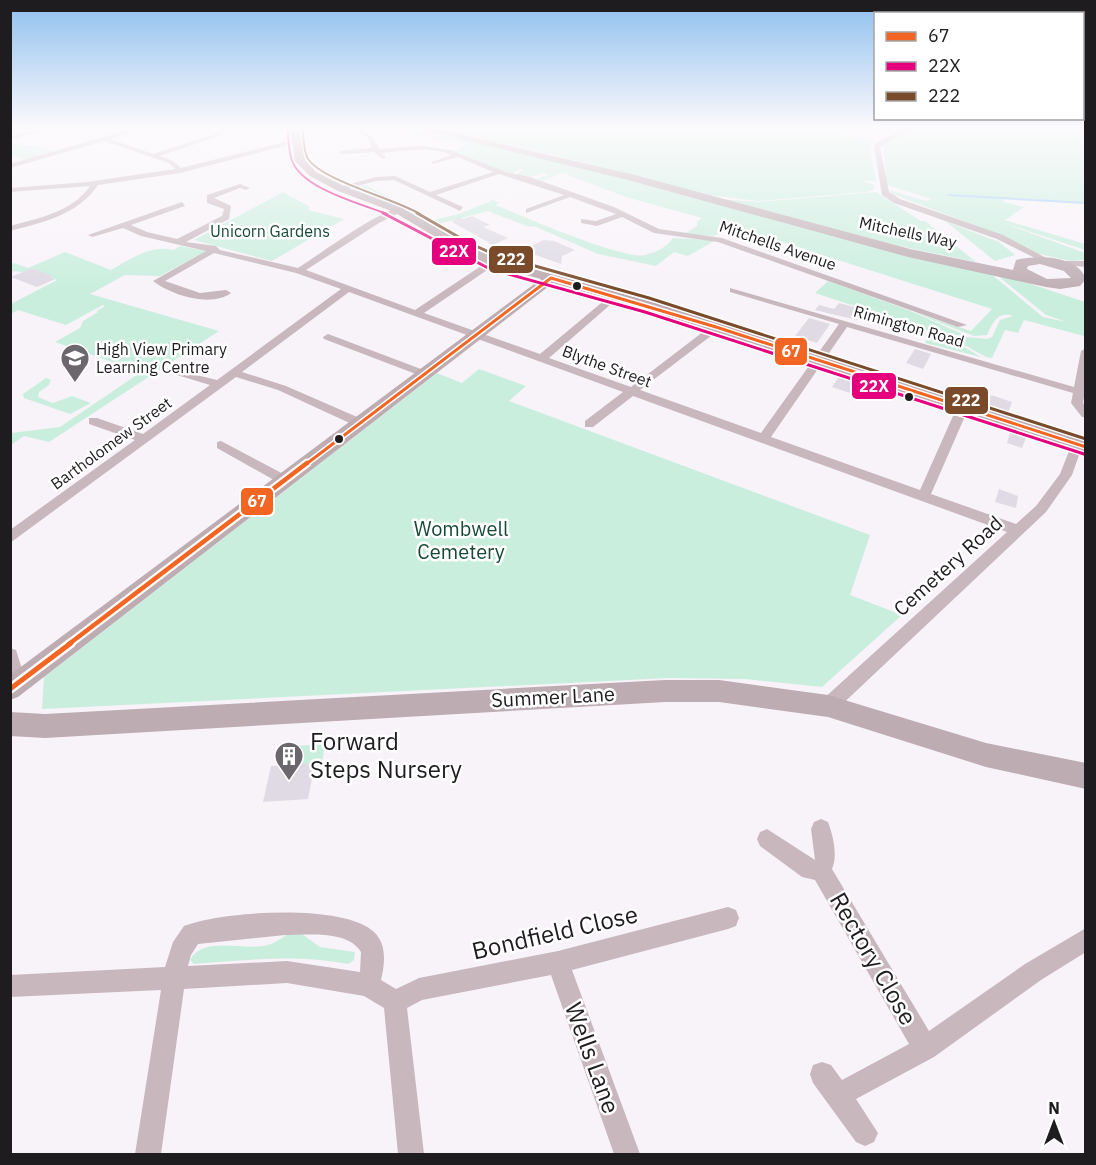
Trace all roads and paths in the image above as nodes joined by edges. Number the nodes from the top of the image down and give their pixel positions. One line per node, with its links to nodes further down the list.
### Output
1 (77, 181): 11 (street)
2 (121, 181): 10 (street)
3 (328, 181): 13 (street)
4 (368, 181): 13 (street)
5 (400, 181): 15 (street)
6 (470, 181): 15 (street)
7 (536, 181): 16 (street, Mitchells Avenue)
8 (646, 181): 31 (main road, Mitchells Way)
9 (883, 181): 29 (street)
10 (95, 184): 11 (street); 24 (street)
11 (62, 188): 14 (street)
12 (246, 188): 26 (street)
13 (342, 189): 19 (street)
14 (10, 190)
15 (431, 194): 18 (street)
16 (569, 195): 20 (street); 21 (street, Mitchells Avenue)
17 (176, 204): 23 (street)
18 (460, 209)
19 (398, 210): 30 (street); 32 (street)
20 (529, 211)
21 (623, 214): 22 (street); 45 (street, Mitchells Avenue)
22 (584, 221)
23 (124, 225): 25 (street); 26 (street, Blythe Street)
24 (10, 228)
25 (92, 235)
26 (182, 241): 27 (street); 28 (street, Blythe Street)
27 (171, 247)
28 (216, 249): 32 (street, Blythe Street); 37 (street)
29 (1022, 257): 31 (main road, Mitchells Way); 33 (main road, Mitchells Way); 35 (main road)
30 (494, 262): 34 (street); 43 (street)
31 (973, 264): 35 (main road, Mitchells Way)
32 (299, 271): 39 (street, Blythe Street)
33 (1079, 273): 35 (main road, Mitchells Way); 38 (main road)
34 (551, 278): 42 (street); 47 (street)
35 (1031, 278)
36 (144, 280): 37 (street)
37 (158, 280): 41 (street)
38 (1086, 288)
39 (347, 289): 43 (street, Blythe Street); 53 (street, Bartholomew Street)
40 (733, 290): 44 (street, Rimington Road)
41 (226, 293)
42 (615, 296): 46 (street); 50 (street)
43 (415, 314): 47 (street, Blythe Street)
44 (845, 323): 51 (street); 57 (street, Rimington Road)
45 (962, 325)
46 (716, 327): 51 (street); 56 (street)
47 (475, 336): 50 (street, Blythe Street); 54 (street)
48 (328, 337): 54 (street)
49 (1086, 351): 57 (street)
50 (540, 360): 56 (street, Blythe Street)
51 (820, 360): 58 (street); 64 (street)
52 (171, 370): 55 (street)
53 (235, 373): 55 (street, Bartholomew Street); 61 (street)
54 (425, 374): 61 (street)
55 (219, 384): 63 (street, Bartholomew Street)
56 (630, 392): 62 (street); 64 (street, Blythe Street)
57 (1077, 392): 59 (street)
58 (963, 407): 66 (street); 68 (street)
59 (1086, 414)
60 (93, 421): 63 (street)
61 (360, 423): 67 (street)
62 (589, 424)
63 (145, 439): 70 (street, Bartholomew Street)
64 (763, 440): 68 (street, Blythe Street)
65 (221, 445): 67 (street)
66 (1082, 445): 69 (street, Cemetery Road)
67 (286, 480): 72 (street)
68 (923, 497): 69 (street, Blythe Street)
69 (1019, 531): 73 (street, Cemetery Road)
70 (10, 538)
71 (10, 656): 72 (street)
72 (14, 685)
73 (828, 706): 74 (street, Summer Lane); 75 (street, Summer Lane)
74 (10, 724)
75 (1086, 776)
76 (821, 828): 78 (street, Rectory Close)
77 (767, 839): 78 (street, Rectory Close)
78 (821, 870): 86 (street, Rectory Close)
79 (728, 918): 81 (street, Bondfield Close)
80 (1086, 939): 86 (street, Rectory Close)
81 (558, 962): 85 (street, Bondfield Close); 92 (street, Wells Lane)
82 (174, 976): 83 (street); 83 (street); 84 (street); 90 (street)
83 (368, 985): 85 (street)
84 (10, 986)
85 (395, 1002): 91 (street)
86 (925, 1048): 88 (street, Rectory Close)
87 (822, 1074): 88 (street)
88 (838, 1095): 89 (street)
89 (865, 1133)
90 (148, 1155)
91 (411, 1155)
92 (627, 1155)

